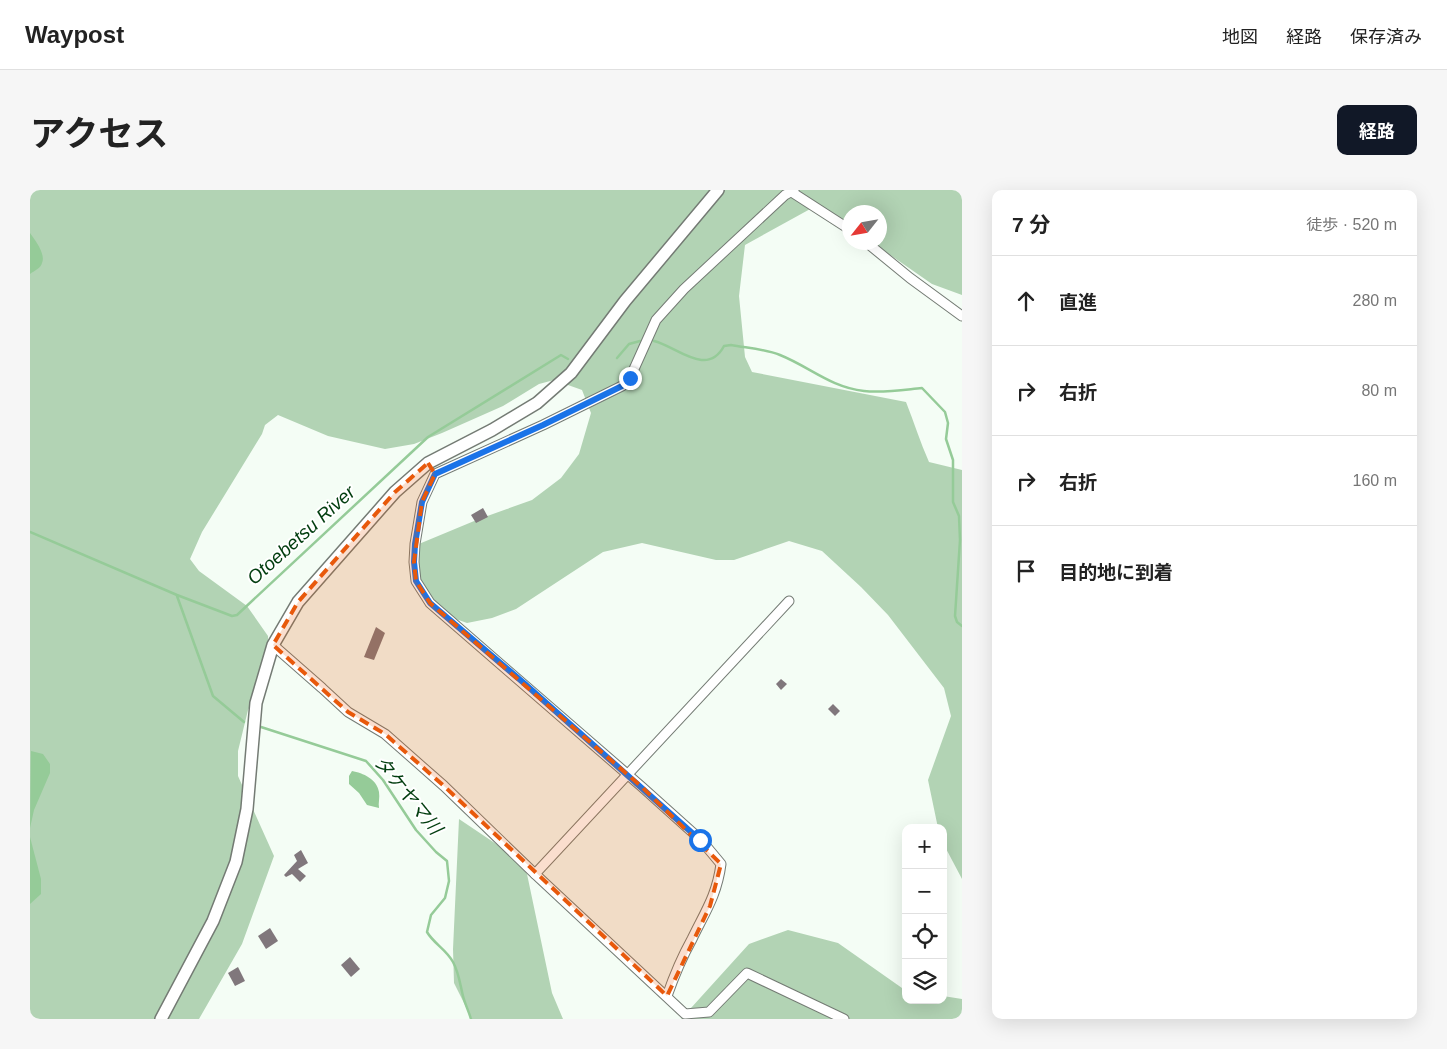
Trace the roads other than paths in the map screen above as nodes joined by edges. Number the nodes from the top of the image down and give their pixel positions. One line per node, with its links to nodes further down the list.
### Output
1 (718, 190): 6 (street)
2 (792, 191): 3 (street); 7 (street)
3 (842, 224)
4 (876, 250): 5 (street)
5 (962, 316)
6 (428, 463): 7 (street); 9 (street)
7 (435, 474): 10 (street)
8 (789, 601): 10 (street)
9 (272, 645): 11 (street); 13 (street)
10 (628, 775): 11 (street); 12 (street)
11 (535, 874): 12 (street)
12 (667, 996): 14 (street)
13 (161, 1019)
14 (844, 1019)

